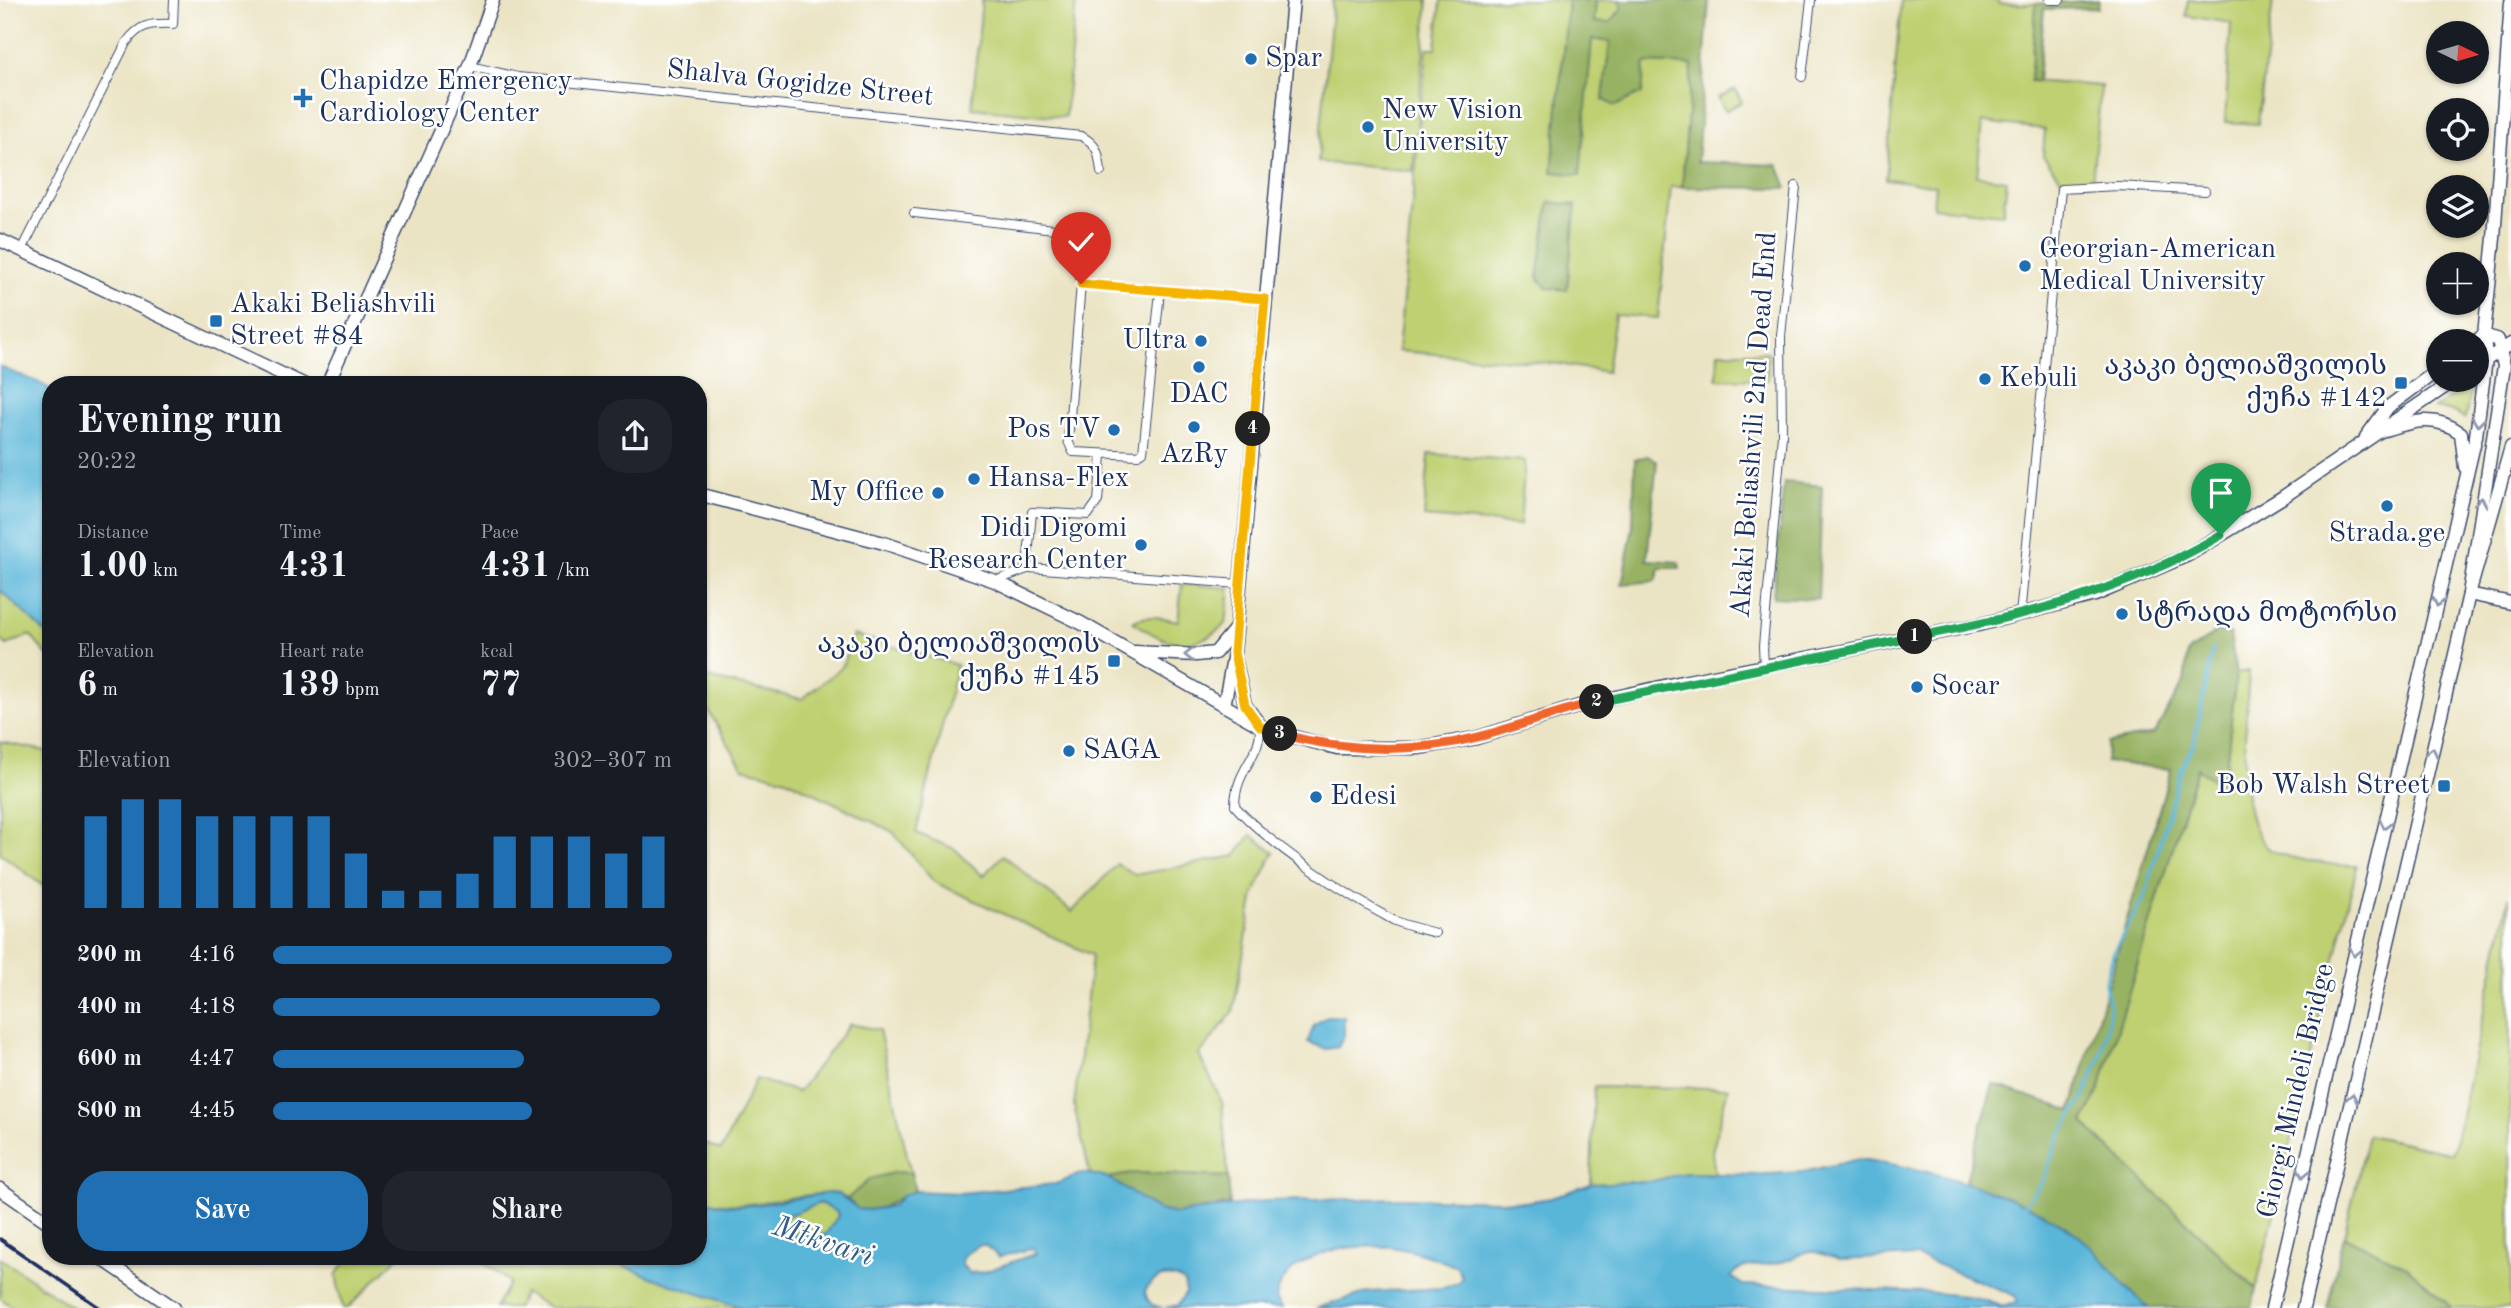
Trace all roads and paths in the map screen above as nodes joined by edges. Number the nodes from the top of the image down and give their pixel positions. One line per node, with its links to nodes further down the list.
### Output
1 (174, 0): 18 (street)
2 (493, 0): 9 (main road)
3 (1293, 0): 21 (main road)
4 (1811, 0): 10 (street)
5 (2050, 0): 6 (street)
6 (2060, 0)
7 (2511, 2): 8 (main road)
8 (2511, 12): 12 (main road)
9 (470, 66): 13 (street, Shalva Gogidze Street); 27 (main road)
10 (1802, 77)
11 (2511, 115): 12 (main road)
12 (2503, 130): 22 (main road)
13 (1101, 172)
14 (1796, 186): 46 (street, Akaki Beliashvili 2nd Dead End)
15 (2206, 191): 42 (street)
16 (914, 213): 19 (street)
17 (0, 240): 18 (main road)
18 (22, 250): 26 (main road)
19 (1081, 284): 20 (street); 34 (street)
20 (1160, 292): 21 (street); 34 (street)
21 (1265, 299): 39 (main road)
22 (2481, 329)
23 (2489, 339): 24 (main road)
24 (2507, 347): 25 (main road); 40 (main road, one-way to 24)
25 (2489, 358)
26 (285, 376)
27 (331, 376)
28 (2426, 378): 32 (main road)
29 (2438, 392): 31 (main road)
30 (2477, 392): 35 (main road, one-way to 35)
31 (2381, 431): 32 (main road); 35 (main road)
32 (2364, 440): 42 (main road)
33 (2511, 447): 40 (main road)
34 (1102, 456): 37 (street)
35 (2466, 484): 54 (main road, Giorgi Mindeli Bridge, one-way to 54)
36 (707, 497): 38 (main road)
37 (1027, 568): 38 (street); 39 (street)
38 (995, 581): 44 (main road)
39 (1239, 584): 43 (main road)
40 (2469, 594): 41 (main road); 55 (main road, Giorgi Mindeli Bridge, one-way to 40)
41 (2511, 603)
42 (2020, 616): 46 (main road)
43 (1235, 628): 44 (main road, one-way to 44); 45 (main road)
44 (1131, 652): 47 (main road)
45 (1234, 653): 47 (main road); 48 (main road)
46 (1764, 666): 48 (main road)
47 (1224, 706): 48 (main road)
48 (1260, 726): 49 (street)
49 (1435, 933)
50 (0, 1189): 51 (main road)
51 (42, 1218)
52 (111, 1265): 53 (main road)
53 (174, 1308)
54 (2272, 1308)
55 (2303, 1308)

